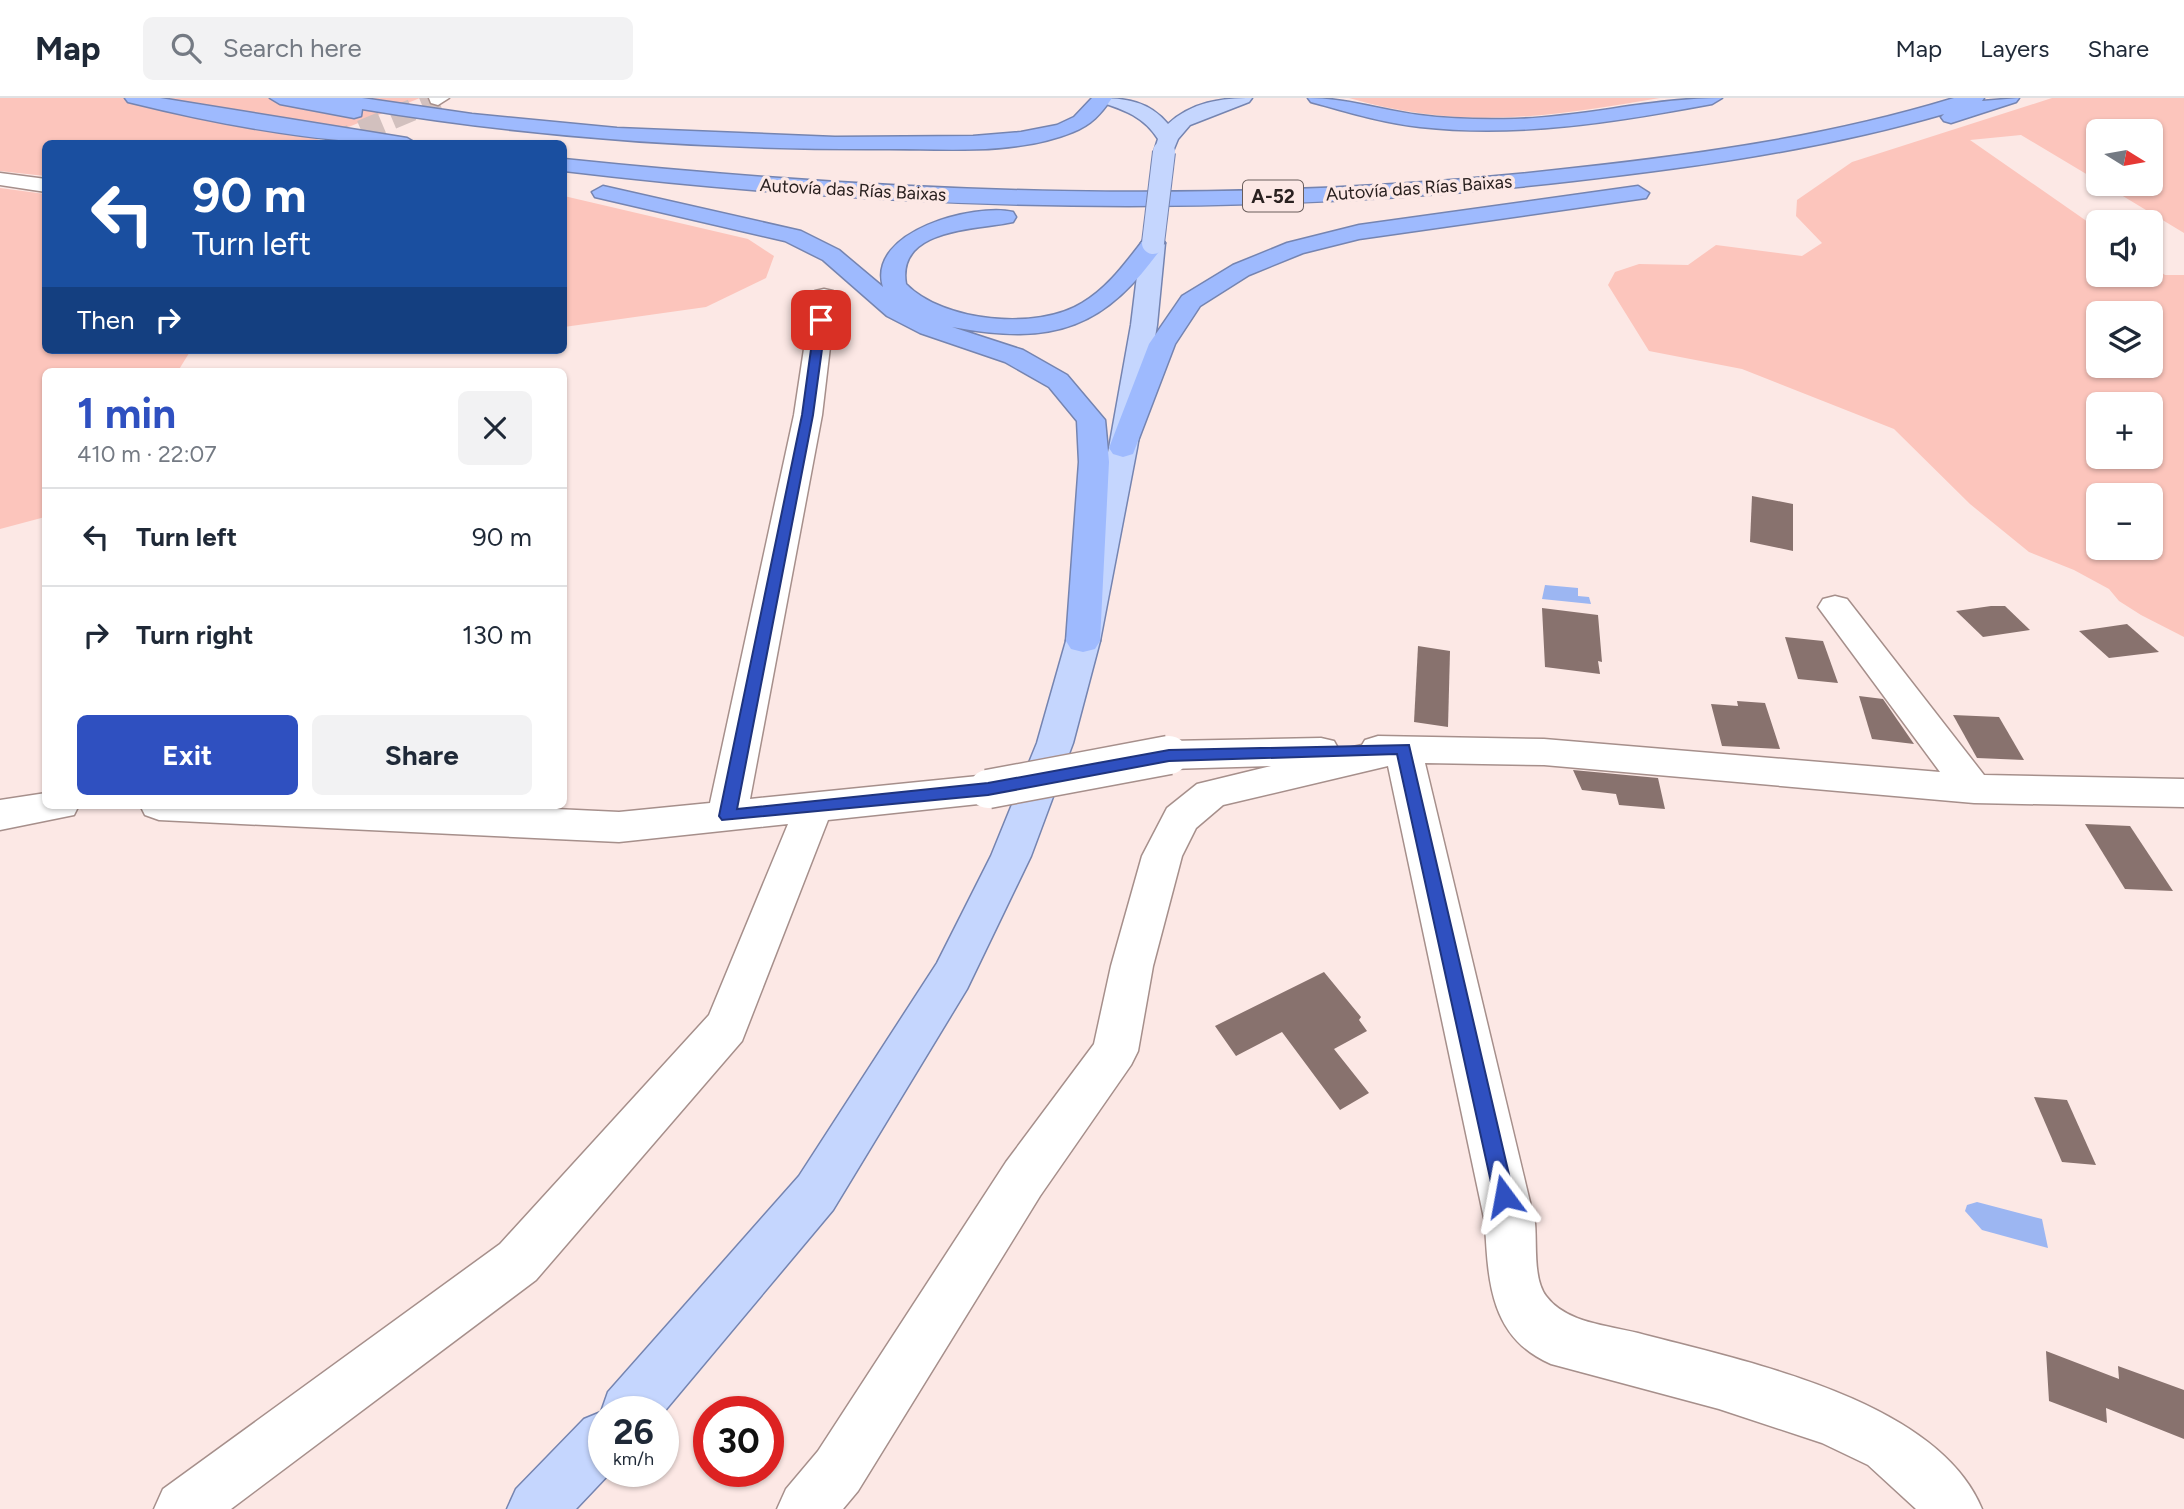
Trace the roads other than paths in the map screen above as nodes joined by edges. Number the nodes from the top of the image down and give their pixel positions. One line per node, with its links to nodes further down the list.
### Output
1 (135, 98): 10 (highway)
2 (280, 98): 13 (highway)
3 (327, 98): 4 (highway)
4 (1104, 98): 15 (main road)
5 (1242, 98): 15 (main road)
6 (1318, 98): 7 (highway)
7 (1712, 98)
8 (1974, 98): 16 (highway, Autovía das Rías Baixas / A-52)
9 (2009, 98): 20 (highway)
10 (311, 130): 11 (highway); 12 (highway)
11 (357, 140)
12 (380, 140)
13 (526, 140)
14 (567, 144): 17 (highway, Autovía das Rías Baixas)
15 (1165, 144): 26 (main road, bridge)
16 (567, 165)
17 (798, 167)
18 (1182, 177): 19 (highway)
19 (1140, 178)
20 (1720, 178)
21 (0, 179): 23 (street)
22 (567, 184): 30 (highway)
23 (42, 185)
24 (1658, 190): 25 (highway)
25 (1584, 202): 26 (highway); 28 (highway)
26 (1153, 243): 28 (main road)
27 (824, 296): 38 (street)
28 (1122, 448): 30 (main road)
29 (1835, 607): 32 (street)
30 (1083, 641): 39 (main road)
31 (1403, 749): 32 (street); 34 (street, bridge); 43 (street); 44 (street)
32 (1974, 789): 33 (street)
33 (2184, 793)
34 (814, 807): 38 (street); 41 (street)
35 (42, 808): 37 (street)
36 (243, 809): 38 (street)
37 (0, 815)
38 (727, 816)
39 (642, 1396)
40 (588, 1455): 42 (main road)
41 (183, 1509)
42 (536, 1509)
43 (806, 1509)
44 (1953, 1509)

